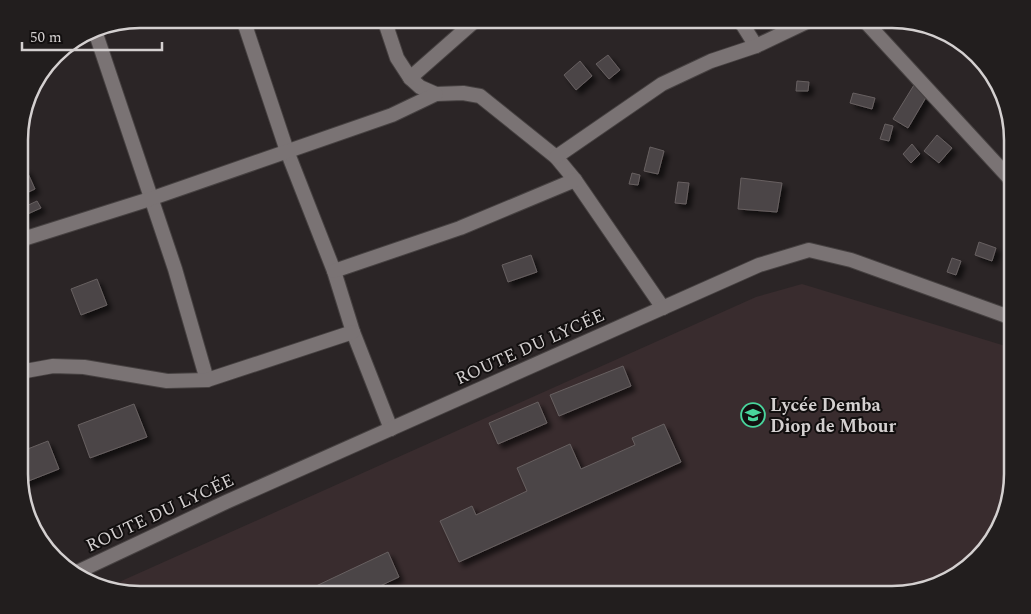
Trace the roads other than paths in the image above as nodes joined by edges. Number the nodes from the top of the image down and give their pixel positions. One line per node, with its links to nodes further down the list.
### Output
1 (246, 28): 11 (street)
2 (387, 28): 9 (street)
3 (467, 28): 9 (street)
4 (745, 28): 8 (street)
5 (793, 28): 8 (street)
6 (870, 28): 13 (street)
7 (97, 36): 15 (street)
8 (756, 46): 12 (street)
9 (410, 78): 10 (street)
10 (436, 94): 11 (street); 12 (street)
11 (287, 150): 15 (street); 17 (street)
12 (556, 157): 14 (street)
13 (1003, 171)
14 (575, 180): 17 (street); 18 (street)
15 (150, 199): 16 (street); 22 (street)
16 (28, 237)
17 (334, 271): 20 (street)
18 (663, 308): 19 (street, ROUTE DU LYCÉE); 23 (street, ROUTE DU LYCÉE)
19 (1003, 315)
20 (354, 332): 22 (street); 23 (street)
21 (28, 371): 22 (street)
22 (207, 380)
23 (392, 429): 24 (street, ROUTE DU LYCÉE)
24 (81, 570)

